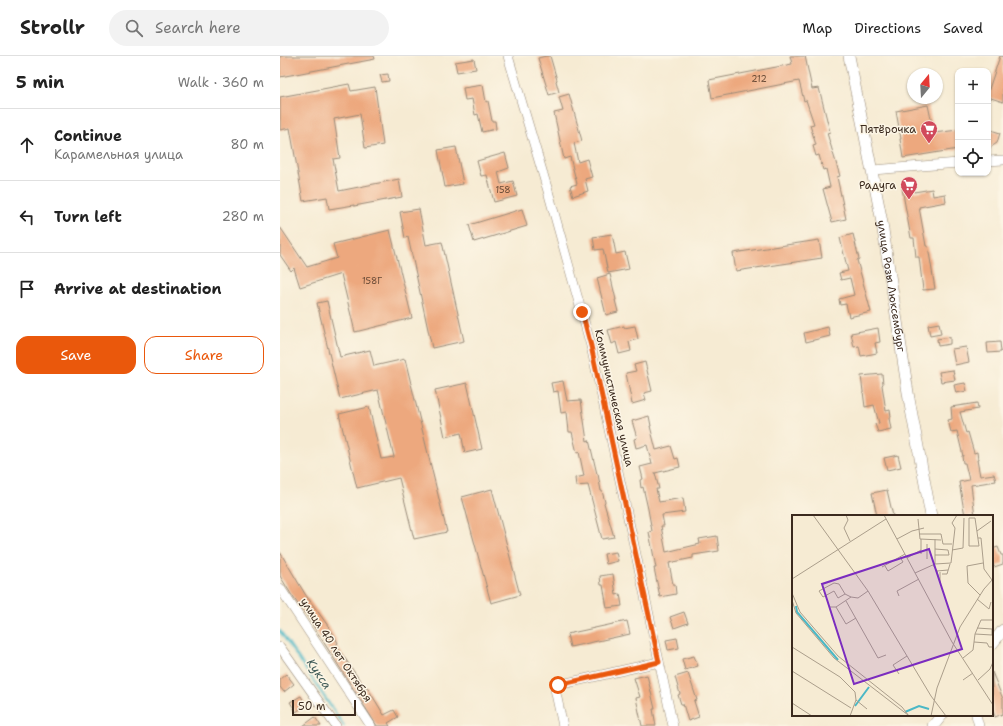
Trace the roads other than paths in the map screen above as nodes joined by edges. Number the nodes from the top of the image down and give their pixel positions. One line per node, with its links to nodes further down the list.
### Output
1 (508, 56): 12 (street, Коммунистическая улица)
2 (849, 56): 6 (street, улица Розы Люксембург)
3 (1003, 160): 4 (street)
4 (991, 161)
5 (955, 163): 6 (street)
6 (872, 170): 7 (street, улица Розы Люксембург)
7 (931, 515)
8 (280, 588): 16 (street, улица 40 лет Октября)
9 (1003, 630): 10 (street)
10 (993, 643)
11 (280, 646): 15 (street)
12 (659, 662): 17 (street); 18 (street, Коммунистическая улица)
13 (941, 716): 19 (street)
14 (976, 716): 20 (street)
15 (336, 726)
16 (371, 726)
17 (563, 726)
18 (673, 726)
19 (933, 726)
20 (979, 726)

